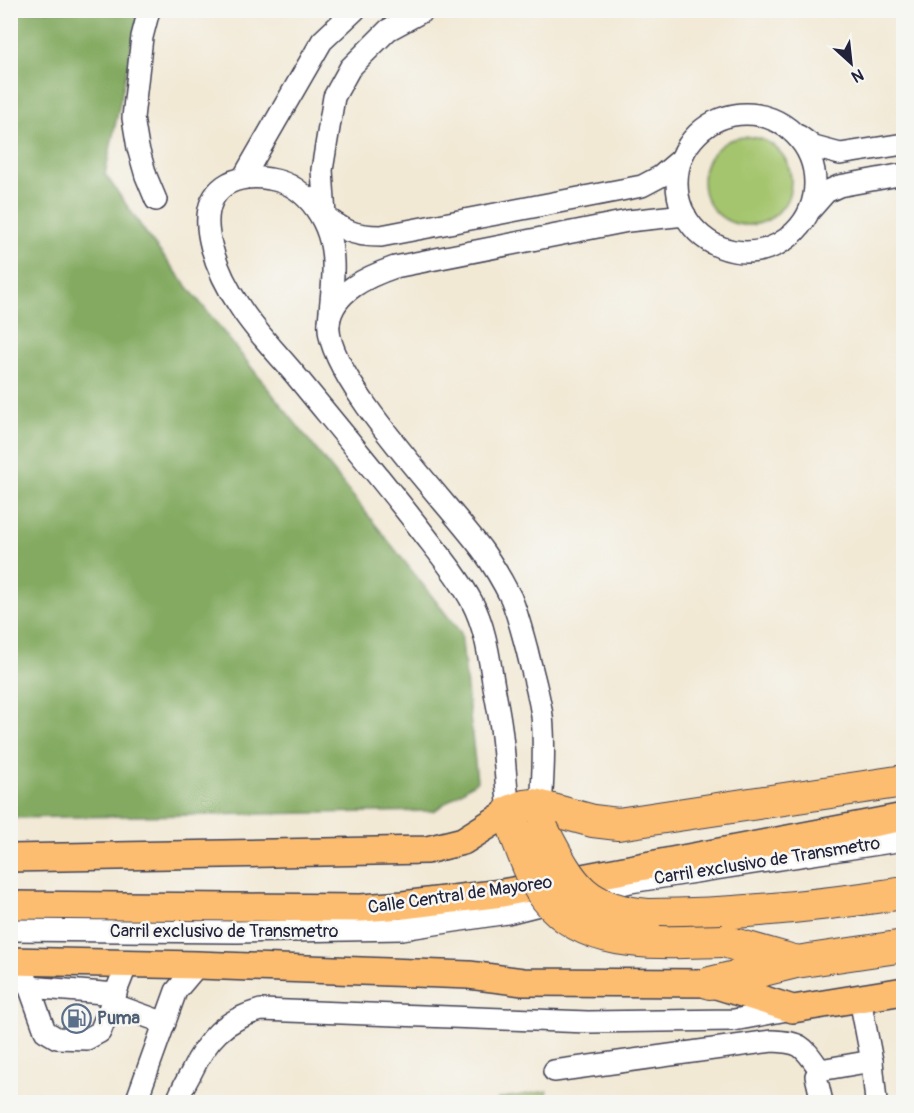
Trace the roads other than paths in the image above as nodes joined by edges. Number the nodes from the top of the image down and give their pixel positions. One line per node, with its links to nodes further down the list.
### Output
1 (149, 10): 9 (street)
2 (355, 10): 8 (street)
3 (416, 12): 11 (street)
4 (792, 131): 5 (street); 6 (street); 10 (street)
5 (903, 144)
6 (681, 159): 11 (street); 12 (street)
7 (903, 174): 10 (street)
8 (243, 178): 11 (street); 16 (street)
9 (156, 200)
10 (810, 209): 12 (street)
11 (321, 213): 13 (street)
12 (685, 215): 13 (street)
13 (329, 324): 16 (street)
14 (903, 781): 16 (highway)
15 (903, 817): 20 (main road, Calle Central de Mayoreo)
16 (528, 821): 18 (main road); 19 (highway, bridge); 24 (highway, bridge)
17 (903, 840): 21 (street, Carril exclusivo de Transmetro)
18 (10, 858)
19 (903, 893)
20 (10, 906)
21 (10, 930)
22 (900, 945): 24 (highway)
23 (15, 961): 25 (main road); 28 (street)
24 (796, 962): 27 (highway)
25 (127, 964): 26 (main road); 30 (street)
26 (198, 965): 27 (main road); 33 (street)
27 (710, 983): 32 (main road)
28 (29, 987): 30 (street); 30 (street)
29 (903, 991): 31 (main road)
30 (114, 999): 33 (street)
31 (860, 999): 32 (main road); 34 (street)
32 (793, 1009): 38 (street)
33 (165, 1023): 37 (street)
34 (872, 1061): 35 (street); 40 (street)
35 (820, 1070): 36 (street); 39 (street)
36 (554, 1071)
37 (136, 1102)
38 (177, 1102)
39 (822, 1102)
40 (876, 1102)

